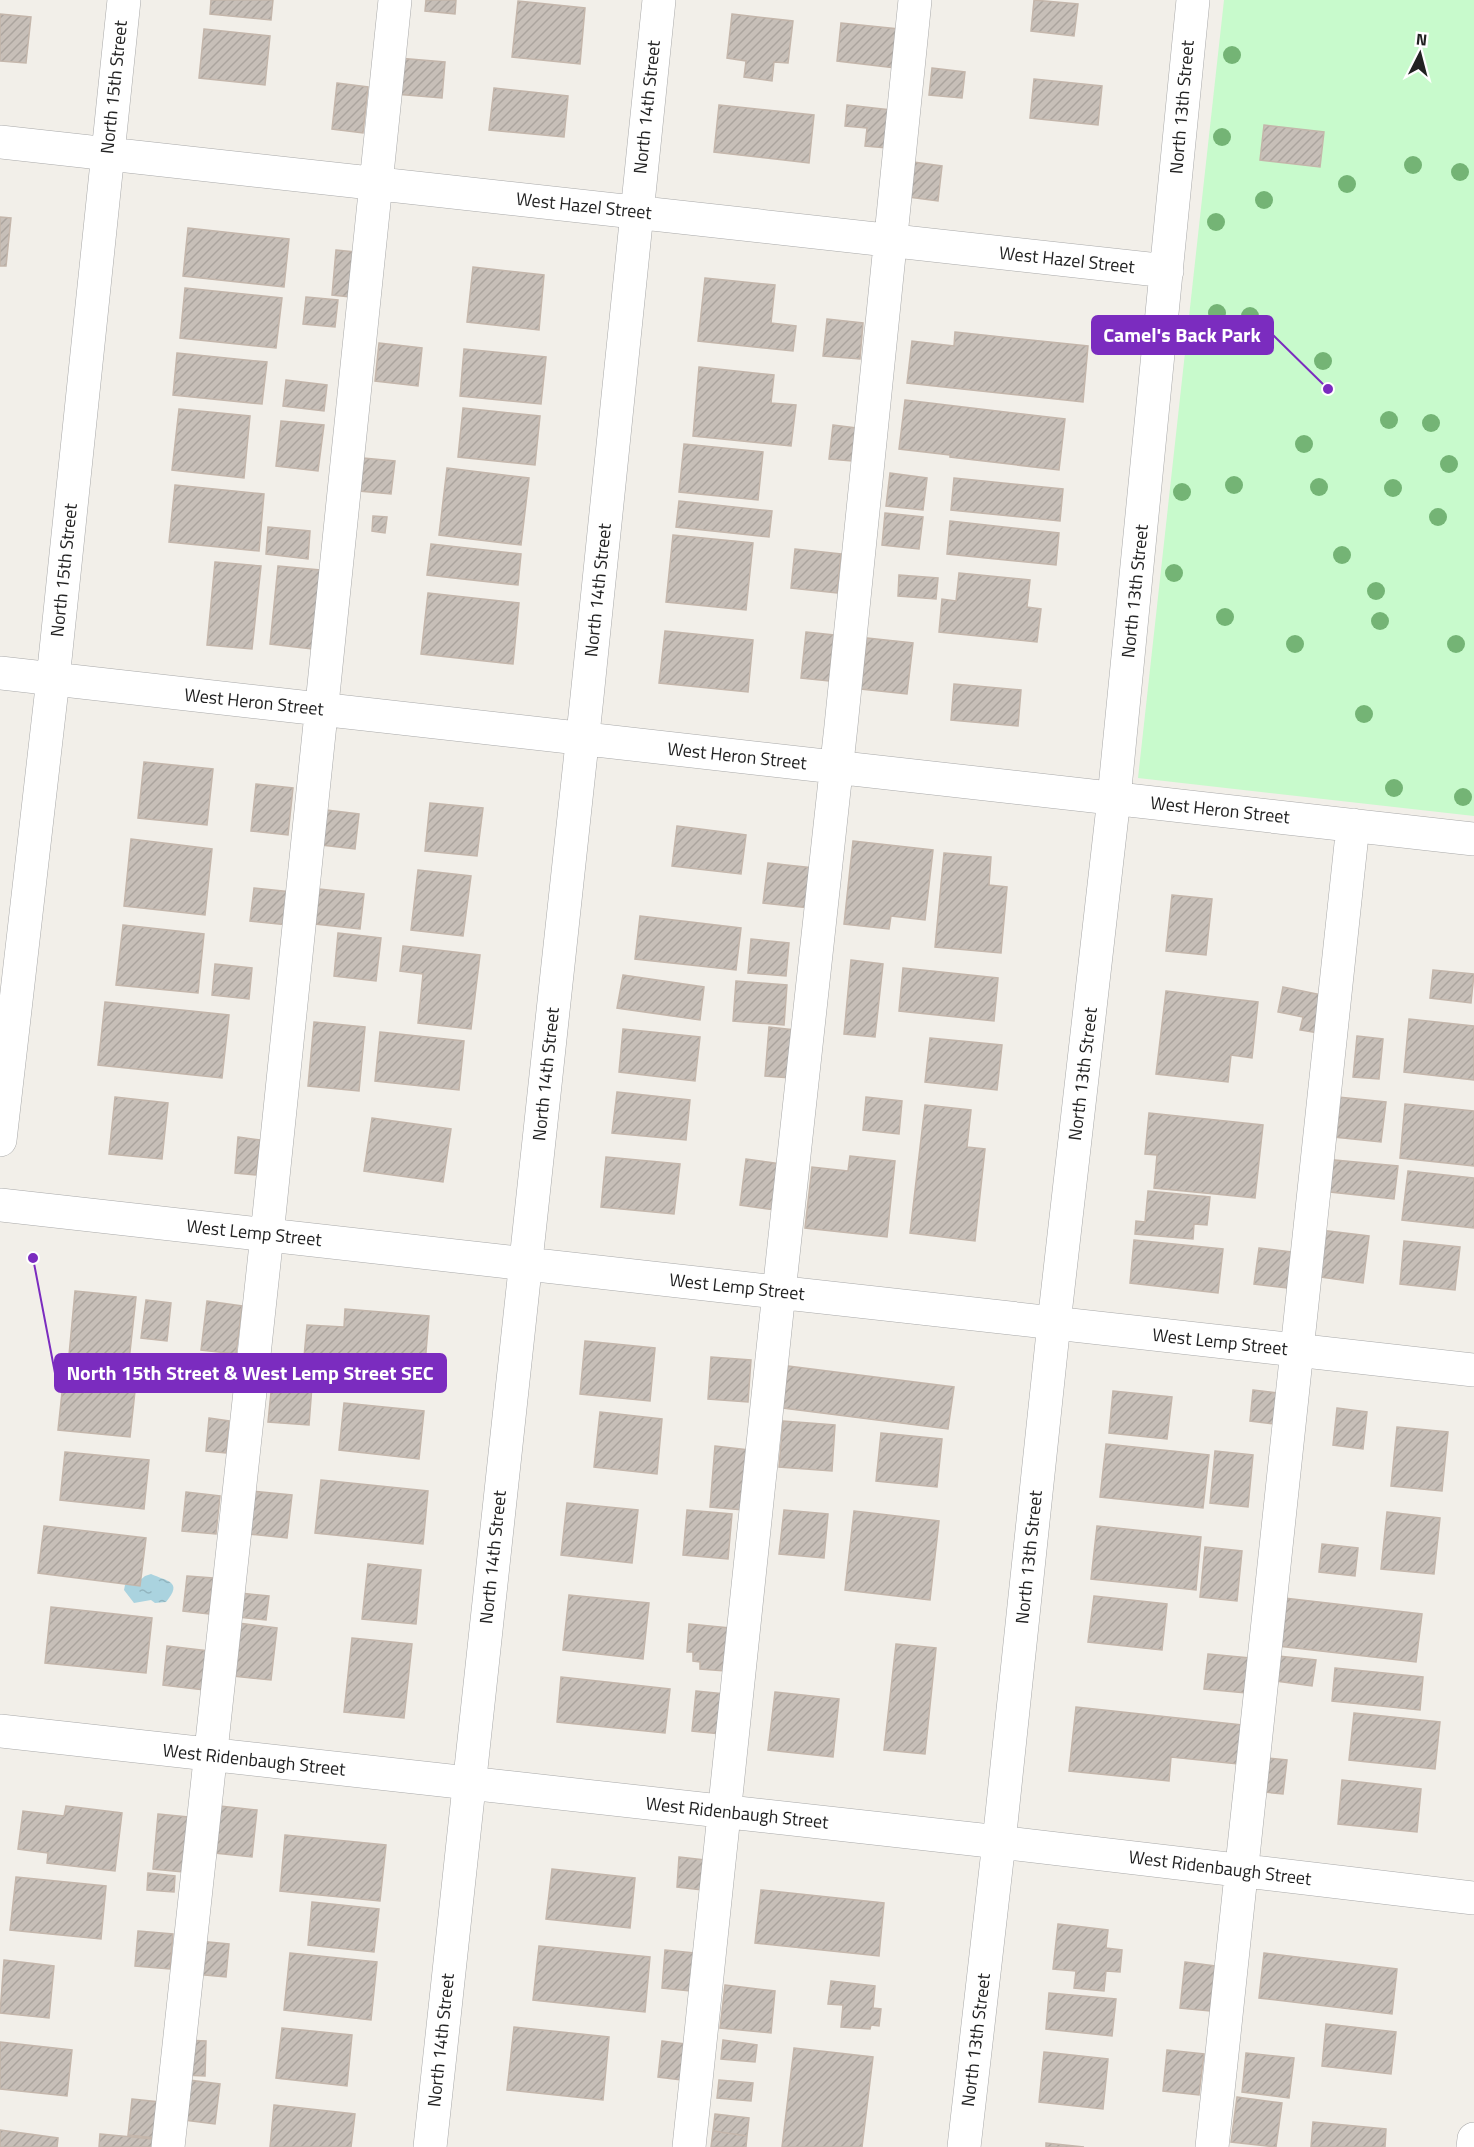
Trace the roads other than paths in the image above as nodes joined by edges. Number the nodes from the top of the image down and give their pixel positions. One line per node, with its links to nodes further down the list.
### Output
1 (124, 0): 7 (street, North 15th Street)
2 (394, 0): 8 (street)
3 (659, 0): 9 (street, North 14th Street)
4 (915, 0): 10 (street)
5 (1192, 0): 11 (street, North 13th Street)
6 (0, 142): 7 (street, West Hazel Street)
7 (107, 153): 8 (street, West Hazel Street); 13 (street, North 15th Street)
8 (375, 183): 9 (street, West Hazel Street); 14 (street)
9 (636, 212): 10 (street, West Hazel Street); 15 (street, North 14th Street)
10 (890, 240): 11 (street, West Hazel Street); 16 (street)
11 (1167, 271): 17 (street, North 13th Street)
12 (0, 673): 13 (street, West Heron Street)
13 (53, 679): 14 (street, West Heron Street); 20 (street, North 15th Street)
14 (321, 709): 15 (street, West Heron Street); 22 (street)
15 (582, 739): 16 (street, West Heron Street); 23 (street, North 14th Street)
16 (836, 767): 17 (street, West Heron Street); 24 (street)
17 (1114, 798): 18 (street, West Heron Street); 25 (street, North 13th Street)
18 (1353, 825): 19 (street, West Heron Street); 26 (street)
19 (1474, 838)
20 (0, 1140)
21 (0, 1205): 22 (street, West Lemp Street)
22 (267, 1235): 23 (street, West Lemp Street); 29 (street)
23 (525, 1264): 24 (street, West Lemp Street); 30 (street, North 14th Street)
24 (779, 1292): 25 (street, West Lemp Street); 31 (street)
25 (1054, 1323): 26 (street, West Lemp Street); 32 (street, North 13th Street)
26 (1297, 1350): 27 (street, West Lemp Street); 33 (street)
27 (1474, 1370)
28 (0, 1731): 29 (street, West Ridenbaugh Street)
29 (209, 1755): 30 (street, West Ridenbaugh Street); 36 (street)
30 (468, 1784): 31 (street, West Ridenbaugh Street); 37 (street, North 14th Street)
31 (724, 1812): 32 (street, West Ridenbaugh Street); 38 (street)
32 (999, 1842): 33 (street, West Ridenbaugh Street); 39 (street, North 13th Street)
33 (1241, 1871): 34 (street, West Ridenbaugh Street); 40 (street)
34 (1474, 1898)
35 (1474, 2139): 41 (street)
36 (168, 2147)
37 (430, 2147)
38 (689, 2147)
39 (964, 2147)
40 (1212, 2147)
41 (1473, 2147)

